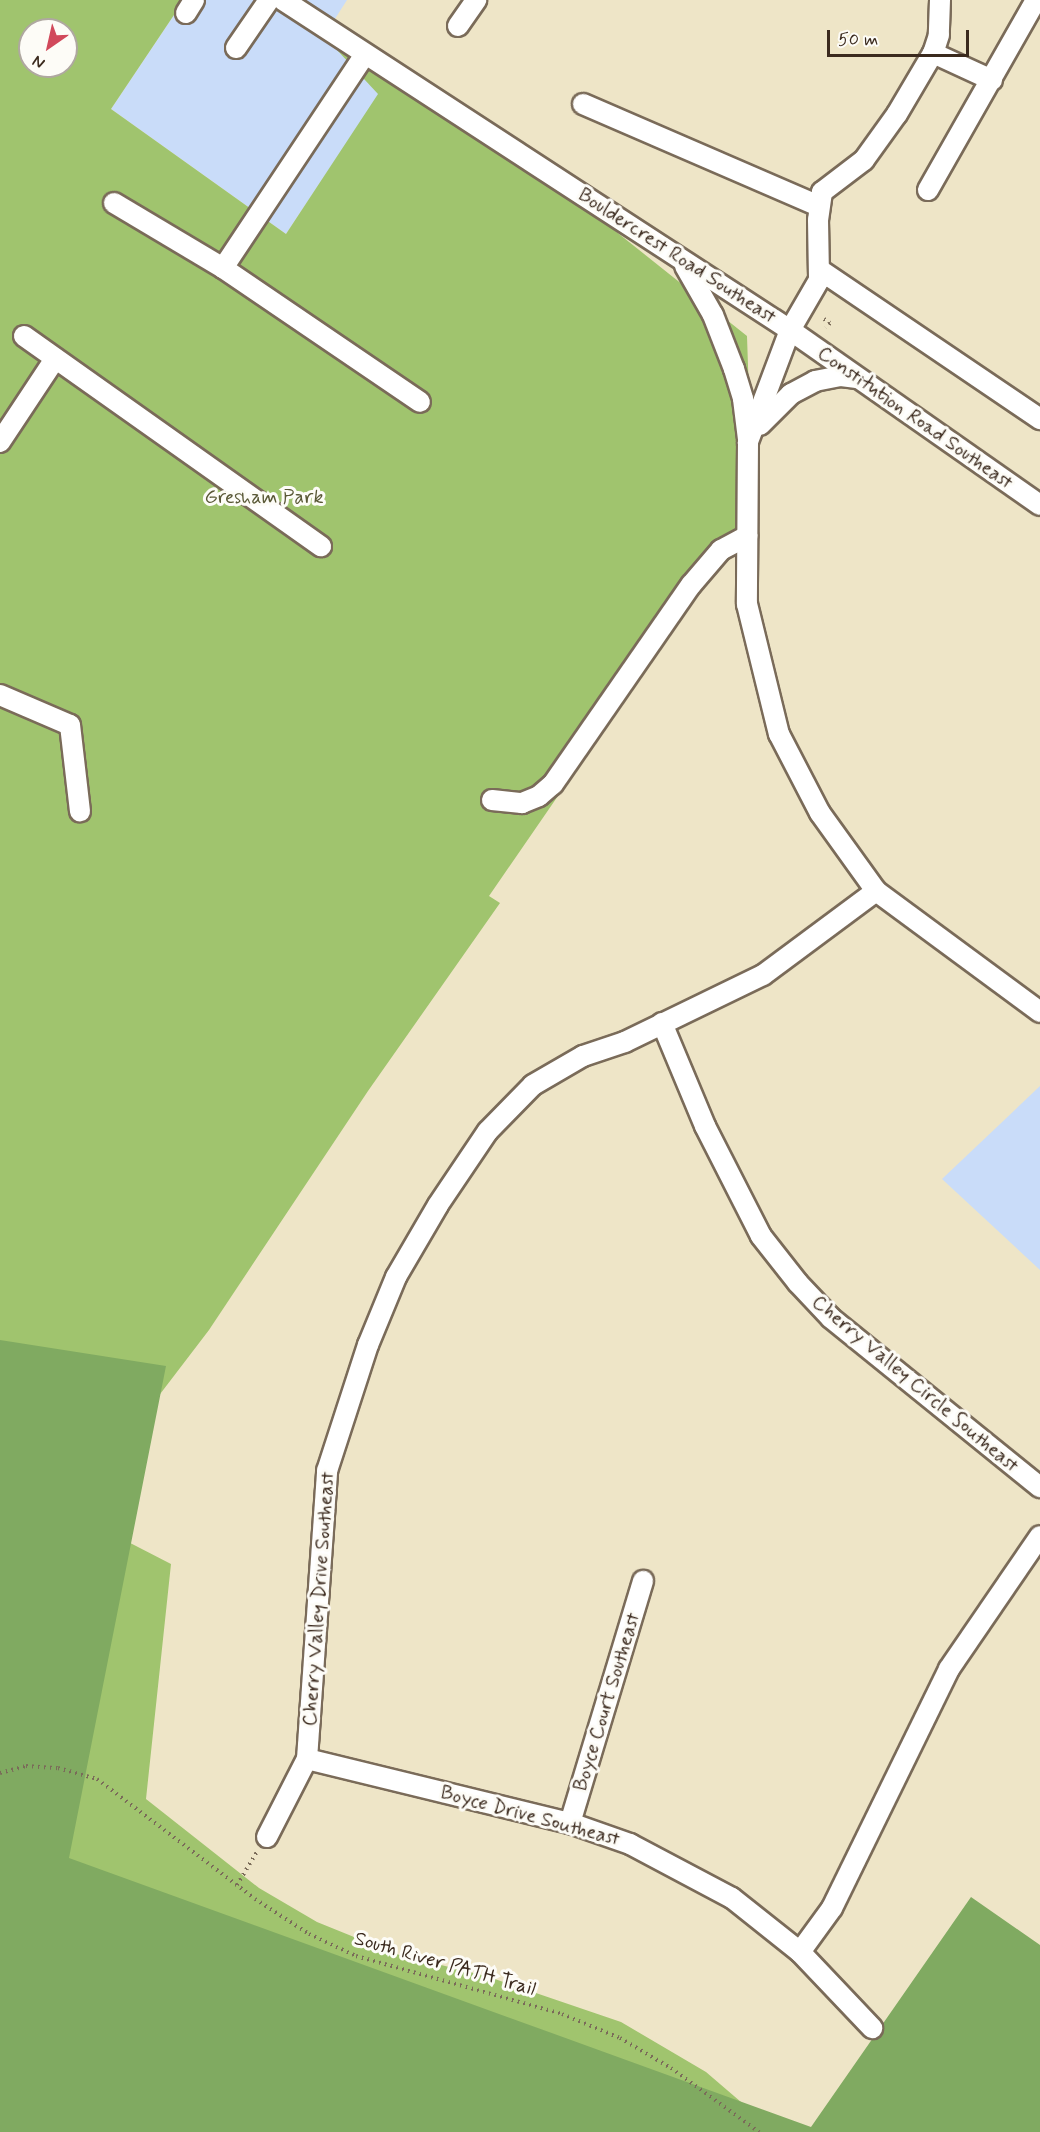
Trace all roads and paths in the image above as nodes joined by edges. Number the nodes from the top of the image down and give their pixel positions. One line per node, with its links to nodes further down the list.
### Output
1 (269, 0): 8 (street)
2 (284, 0): 6 (street, Bouldercrest Road Southeast)
3 (476, 0): 7 (street)
4 (940, 0): 9 (street)
5 (1036, 0): 11 (street)
6 (310, 7): 10 (street, Bouldercrest Road Southeast)
7 (458, 26)
8 (236, 48)
9 (933, 52): 11 (street); 15 (street)
10 (365, 54): 16 (street, Bouldercrest Road Southeast); 17 (street)
11 (992, 80): 13 (street)
12 (583, 104): 15 (street)
13 (928, 190)
14 (114, 203): 17 (street)
15 (819, 206): 18 (street)
16 (681, 259): 21 (street, Bouldercrest Road Southeast); 28 (street)
17 (223, 268): 25 (street)
18 (818, 278): 21 (street); 26 (street)
19 (824, 318): 20 (path)
20 (826, 327)
21 (790, 330): 24 (street, Constitution Road Southeast); 28 (street, Bouldercrest Road Southeast)
22 (24, 336): 23 (street)
23 (56, 358): 27 (street); 31 (street)
24 (858, 378): 28 (street); 29 (street, Constitution Road Southeast)
25 (420, 402)
26 (1040, 419)
27 (0, 442)
28 (748, 442): 30 (street, Bouldercrest Road Southeast)
29 (1040, 505)
30 (747, 536): 33 (street); 35 (street, Bouldercrest Road Southeast)
31 (321, 546)
32 (0, 695): 34 (street)
33 (492, 800)
34 (80, 811)
35 (876, 891): 36 (street, Bouldercrest Road Southeast); 37 (street, Cherry Valley Drive Southeast)
36 (1040, 1012)
37 (662, 1023): 38 (street, Cherry Valley Circle Southeast); 41 (street, Cherry Valley Drive Southeast)
38 (1040, 1487)
39 (1040, 1536): 46 (street)
40 (644, 1581): 43 (street, Boyce Court Southeast)
41 (307, 1759): 43 (street, Boyce Drive Southeast); 44 (street, Cherry Valley Drive Southeast)
42 (0, 1773): 45 (path, South River PATH Trail)
43 (570, 1823): 46 (street, Boyce Drive Southeast)
44 (267, 1837): 45 (path)
45 (237, 1885): 48 (path, South River PATH Trail)
46 (800, 1952): 47 (street, Boyce Drive Southeast)
47 (872, 2028)
48 (759, 2132)

